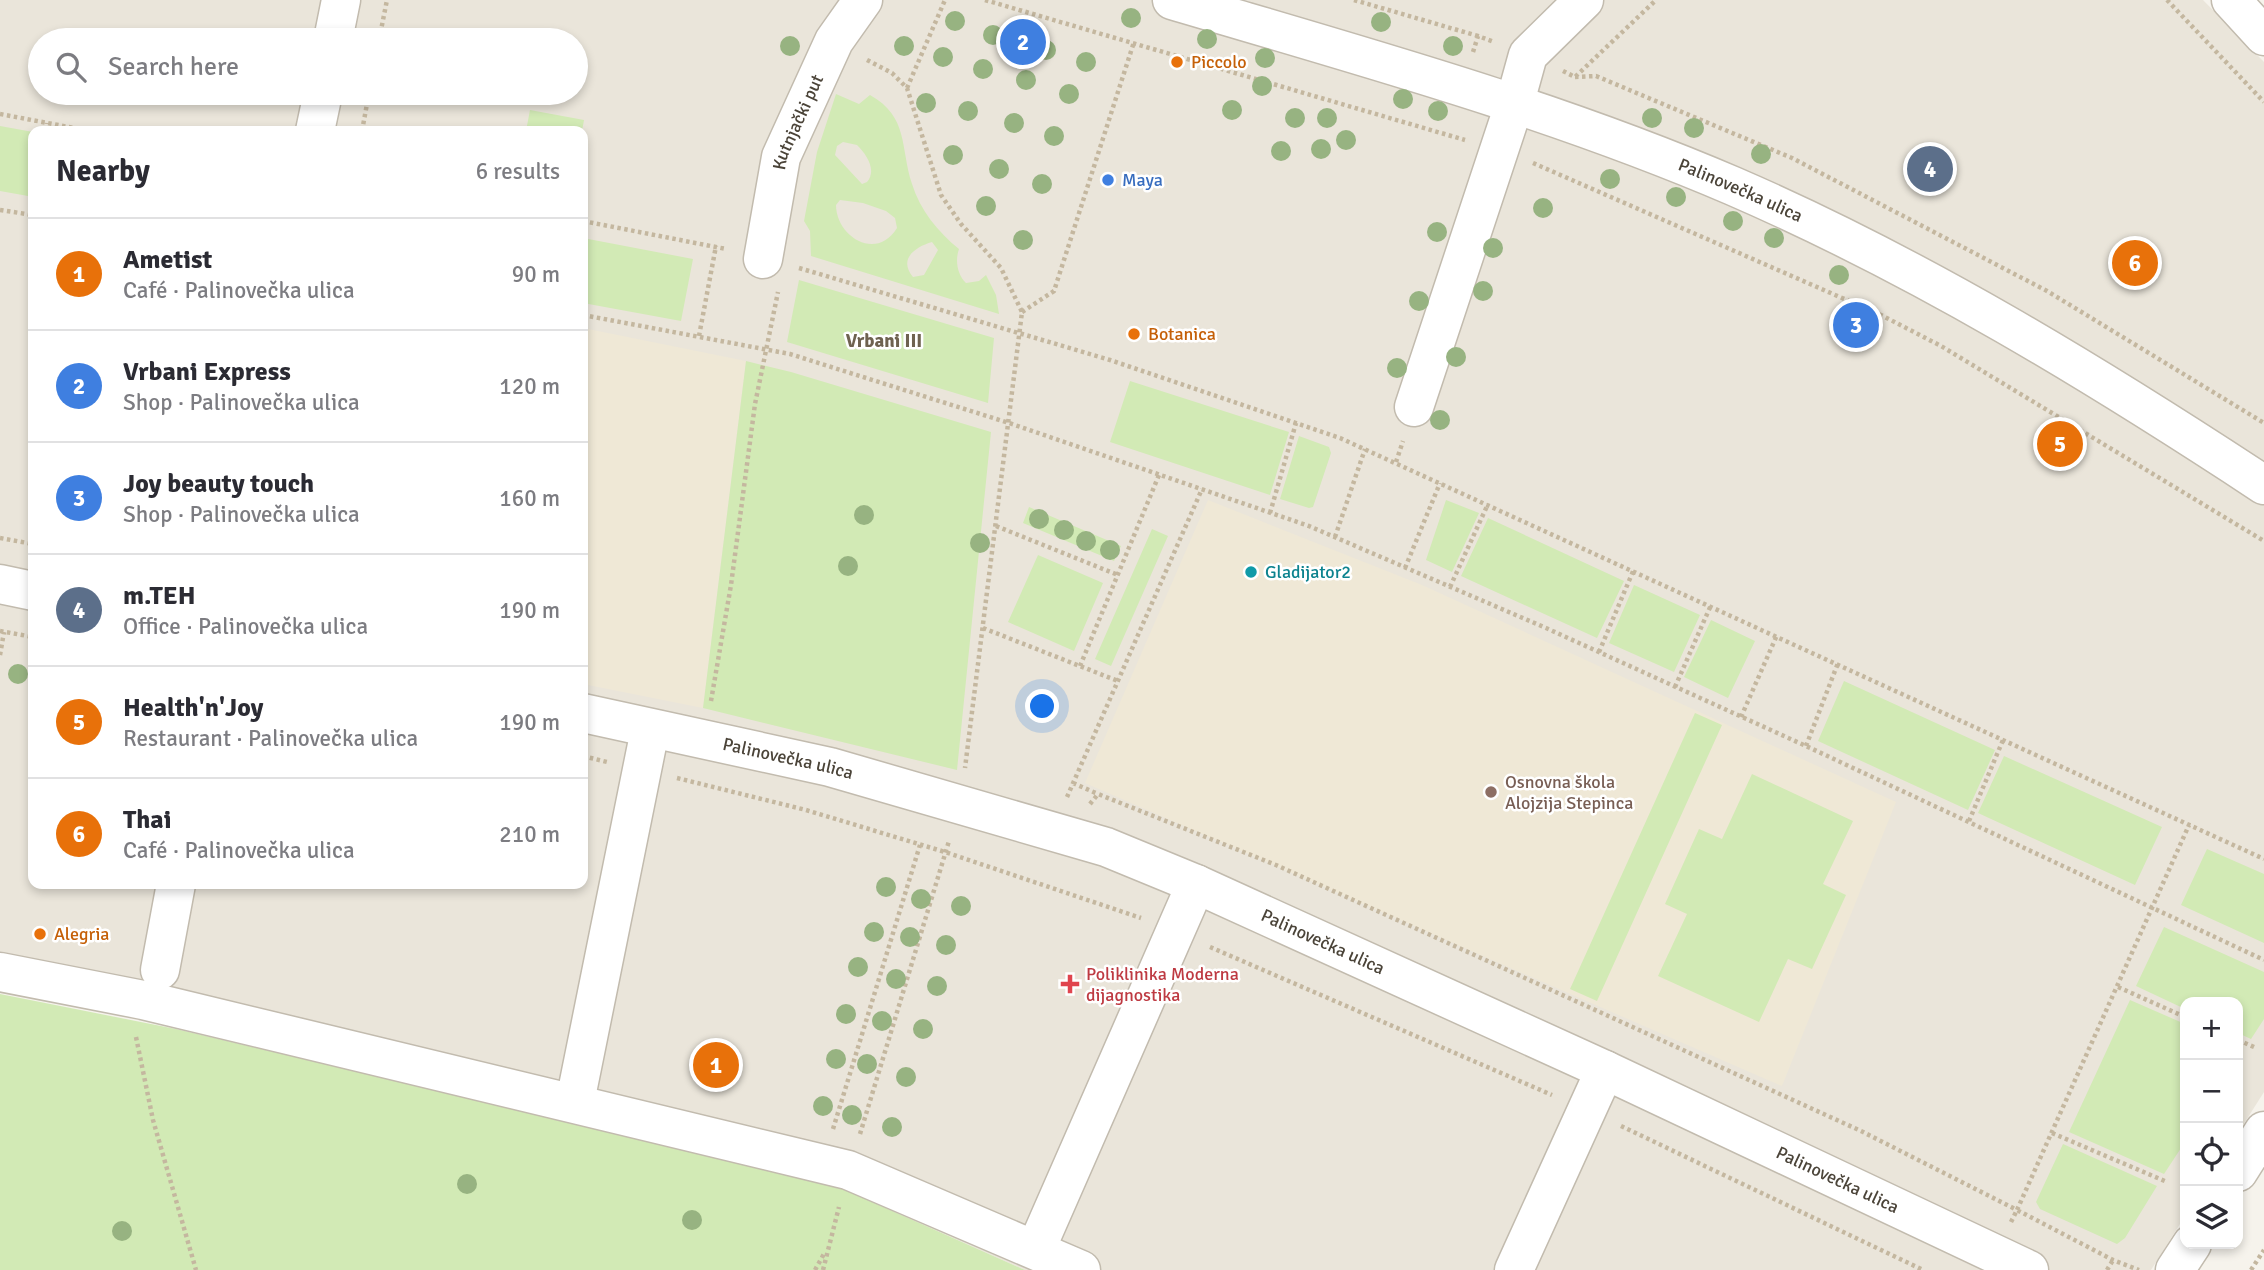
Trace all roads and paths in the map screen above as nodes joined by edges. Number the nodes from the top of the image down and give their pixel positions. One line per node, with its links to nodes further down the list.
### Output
1 (341, 0): 12 (street)
2 (387, 0): 13 (path)
3 (863, 0): 35 (street, Kutnjački put)
4 (946, 0): 19 (path)
5 (985, 0): 16 (path)
6 (1172, 0): 20 (street, Palinovečka ulica)
7 (1354, 0): 14 (path)
8 (1584, 0): 17 (street)
9 (1656, 0): 17 (path)
10 (2167, 0): 21 (path)
11 (2231, 0): 15 (street)
12 (335, 28)
13 (381, 28)
14 (1478, 36)
15 (2264, 36)
16 (1134, 42): 30 (path); 36 (path)
17 (1528, 55): 20 (street)
18 (859, 56): 19 (path)
19 (907, 88): 36 (path)
20 (1516, 102): 30 (street); 47 (street, Palinovečka ulica)
21 (2264, 102)
22 (320, 105): 28 (street)
23 (367, 105): 29 (path)
24 (0, 114): 25 (path)
25 (47, 123): 26 (path); 27 (path)
26 (47, 126)
27 (63, 126)
28 (316, 126)
29 (363, 126)
30 (1500, 151): 41 (street); 54 (path)
31 (0, 210): 32 (path)
32 (28, 214)
33 (588, 222): 34 (path)
34 (716, 246): 35 (path); 39 (path)
35 (774, 262): 38 (path); 40 (path)
36 (1022, 312): 38 (path)
37 (588, 316): 39 (path)
38 (1020, 333): 42 (path); 43 (path)
39 (699, 337): 40 (path)
40 (764, 349): 42 (path); 73 (path)
41 (1414, 407)
42 (1009, 423): 45 (path); 51 (path)
43 (1296, 423): 44 (path); 50 (path)
44 (1365, 449): 46 (path); 52 (path)
45 (1159, 474): 48 (path); 58 (path)
46 (1440, 482): 49 (path); 56 (path)
47 (2264, 485)
48 (1202, 489): 50 (path); 71 (path)
49 (1488, 504): 57 (path); 60 (path)
50 (1270, 513): 52 (path)
51 (996, 526): 58 (path); 63 (path)
52 (1335, 537): 56 (path)
53 (0, 538): 55 (path)
54 (2264, 541)
55 (28, 543)
56 (1405, 568): 60 (path)
57 (1634, 569): 62 (path); 67 (path)
58 (1118, 575): 70 (path)
59 (0, 584): 61 (street)
60 (1450, 587): 67 (path)
61 (28, 589)
62 (1711, 605): 65 (path); 72 (path)
63 (983, 628): 70 (path); 84 (path)
64 (2, 631): 66 (path); 68 (path)
65 (1777, 635): 69 (path); 75 (path)
66 (28, 636)
67 (1599, 652): 72 (path)
68 (0, 655)
69 (1838, 663): 77 (path); 78 (path)
70 (1080, 666): 71 (path)
71 (1118, 681): 81 (path)
72 (1675, 687): 75 (path)
73 (708, 706)
74 (588, 714): 76 (street, Palinovečka ulica)
75 (1741, 717): 78 (path)
76 (650, 730): 80 (street); 84 (street, Palinovečka ulica)
77 (2003, 740): 85 (path); 86 (path)
78 (1807, 746): 85 (path)
79 (588, 757): 80 (path)
80 (642, 772): 87 (path); 102 (street)
81 (1073, 783): 82 (path); 83 (path)
82 (1098, 794)
83 (1066, 802)
84 (960, 804): 88 (path); 90 (street, Palinovečka ulica)
85 (1969, 821): 92 (path)
86 (2189, 825): 89 (path); 92 (path)
87 (920, 845): 88 (path); 107 (path)
88 (946, 852): 93 (path); 107 (path)
89 (2264, 859)
90 (1196, 884): 93 (street); 101 (street, Palinovečka ulica)
91 (175, 889): 96 (street)
92 (2154, 907): 94 (path); 97 (path)
93 (1176, 931): 103 (path); 111 (street)
94 (2264, 960)
95 (0, 972): 96 (street)
96 (152, 985): 102 (street); 114 (path)
97 (2118, 987): 98 (path); 105 (path)
98 (2180, 1015)
99 (2243, 1042): 100 (path)
100 (2254, 1047)
101 (1605, 1070): 103 (street); 120 (street, Palinovečka ulica)
102 (575, 1102): 107 (street)
103 (1587, 1109): 118 (street); 119 (path)
104 (2264, 1131): 106 (street)
105 (2052, 1133): 108 (path); 109 (path)
106 (2243, 1164)
107 (836, 1167): 110 (path); 111 (street)
108 (2167, 1182)
109 (2017, 1210)
110 (827, 1249): 115 (path); 116 (path)
111 (1036, 1249): 117 (street)
112 (2189, 1249): 123 (street)
113 (2264, 1250): 124 (path)
114 (196, 1270)
115 (815, 1270)
116 (823, 1270)
117 (1080, 1270)
118 (1514, 1270)
119 (1923, 1270)
120 (2029, 1270)
121 (2107, 1270): 122 (path)
122 (2140, 1270)
123 (2175, 1270)
124 (2251, 1270)

